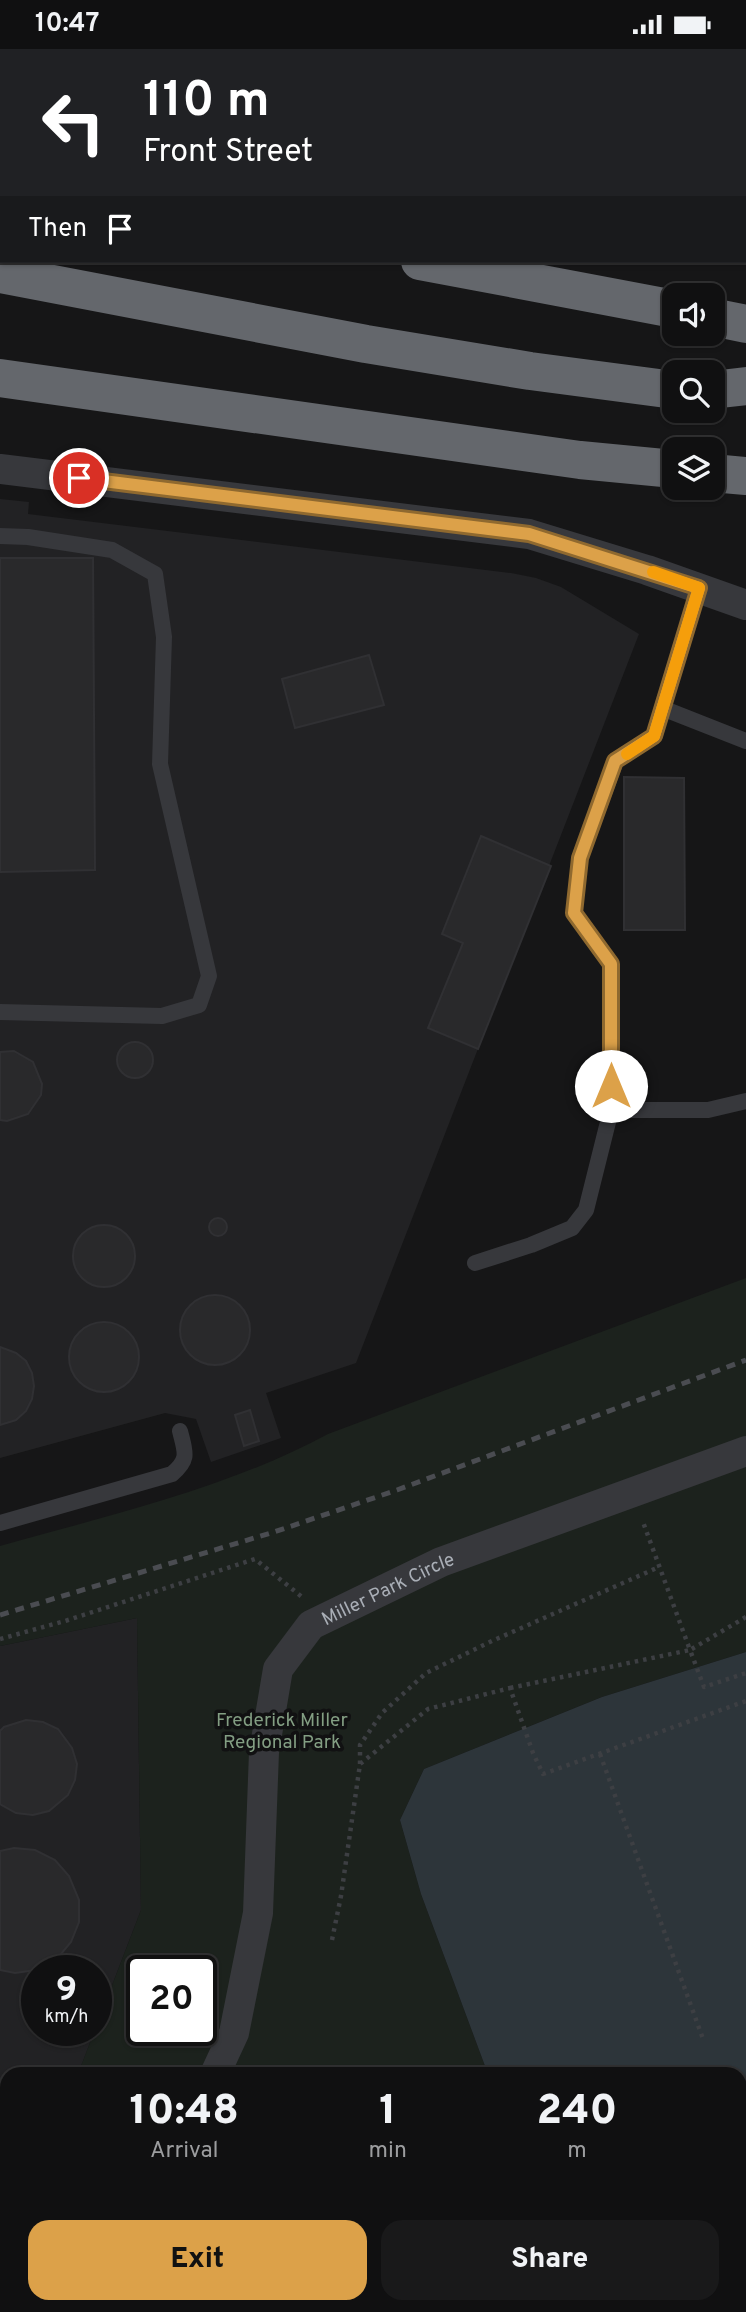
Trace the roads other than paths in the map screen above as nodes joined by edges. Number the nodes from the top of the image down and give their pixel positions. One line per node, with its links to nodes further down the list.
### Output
1 (431, 263): 3 (highway)
2 (0, 274): 8 (highway)
3 (662, 307)
4 (725, 320): 5 (highway)
5 (746, 324)
6 (8, 379): 10 (highway)
7 (746, 386): 9 (highway)
8 (662, 388)
9 (725, 388)
10 (662, 468)
11 (0, 469): 15 (street)
12 (725, 474): 13 (highway)
13 (746, 476)
14 (0, 536): 19 (lane)
15 (699, 588): 16 (street); 17 (lane)
16 (746, 604)
17 (662, 708): 18 (lane); 21 (lane)
18 (746, 741)
19 (0, 1012)
20 (746, 1101): 21 (lane)
21 (611, 1110): 22 (lane)
22 (475, 1263)
23 (180, 1431): 25 (lane)
24 (746, 1451): 26 (street, Miller Park Circle)
25 (0, 1523)
26 (218, 2067)

